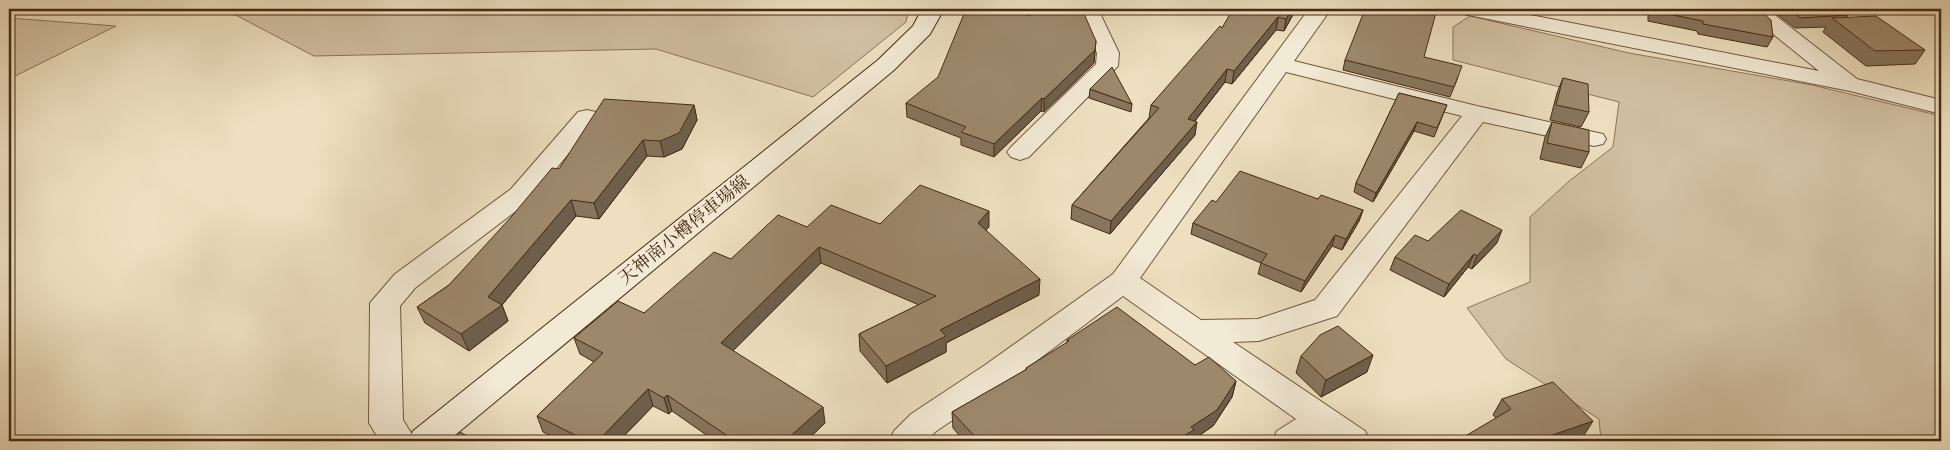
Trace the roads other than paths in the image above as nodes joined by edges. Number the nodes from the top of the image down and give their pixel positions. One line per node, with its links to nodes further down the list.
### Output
1 (937, 9): 17 (street, 天神南小樽停車場線)
2 (1088, 9): 12 (street)
3 (1320, 9): 6 (street)
4 (1468, 9): 7 (street)
5 (1754, 9): 7 (street)
6 (1280, 64): 9 (street); 13 (street)
7 (1851, 84): 8 (street)
8 (1941, 107)
9 (1477, 113): 11 (street); 14 (street)
10 (587, 117): 16 (street)
11 (1594, 139)
12 (1020, 152)
13 (1122, 281): 14 (street); 18 (street)
14 (1194, 331): 15 (street)
15 (1321, 419): 19 (street); 20 (street)
16 (399, 441)
17 (426, 441)
18 (906, 441)
19 (1289, 441)
20 (1353, 441)

